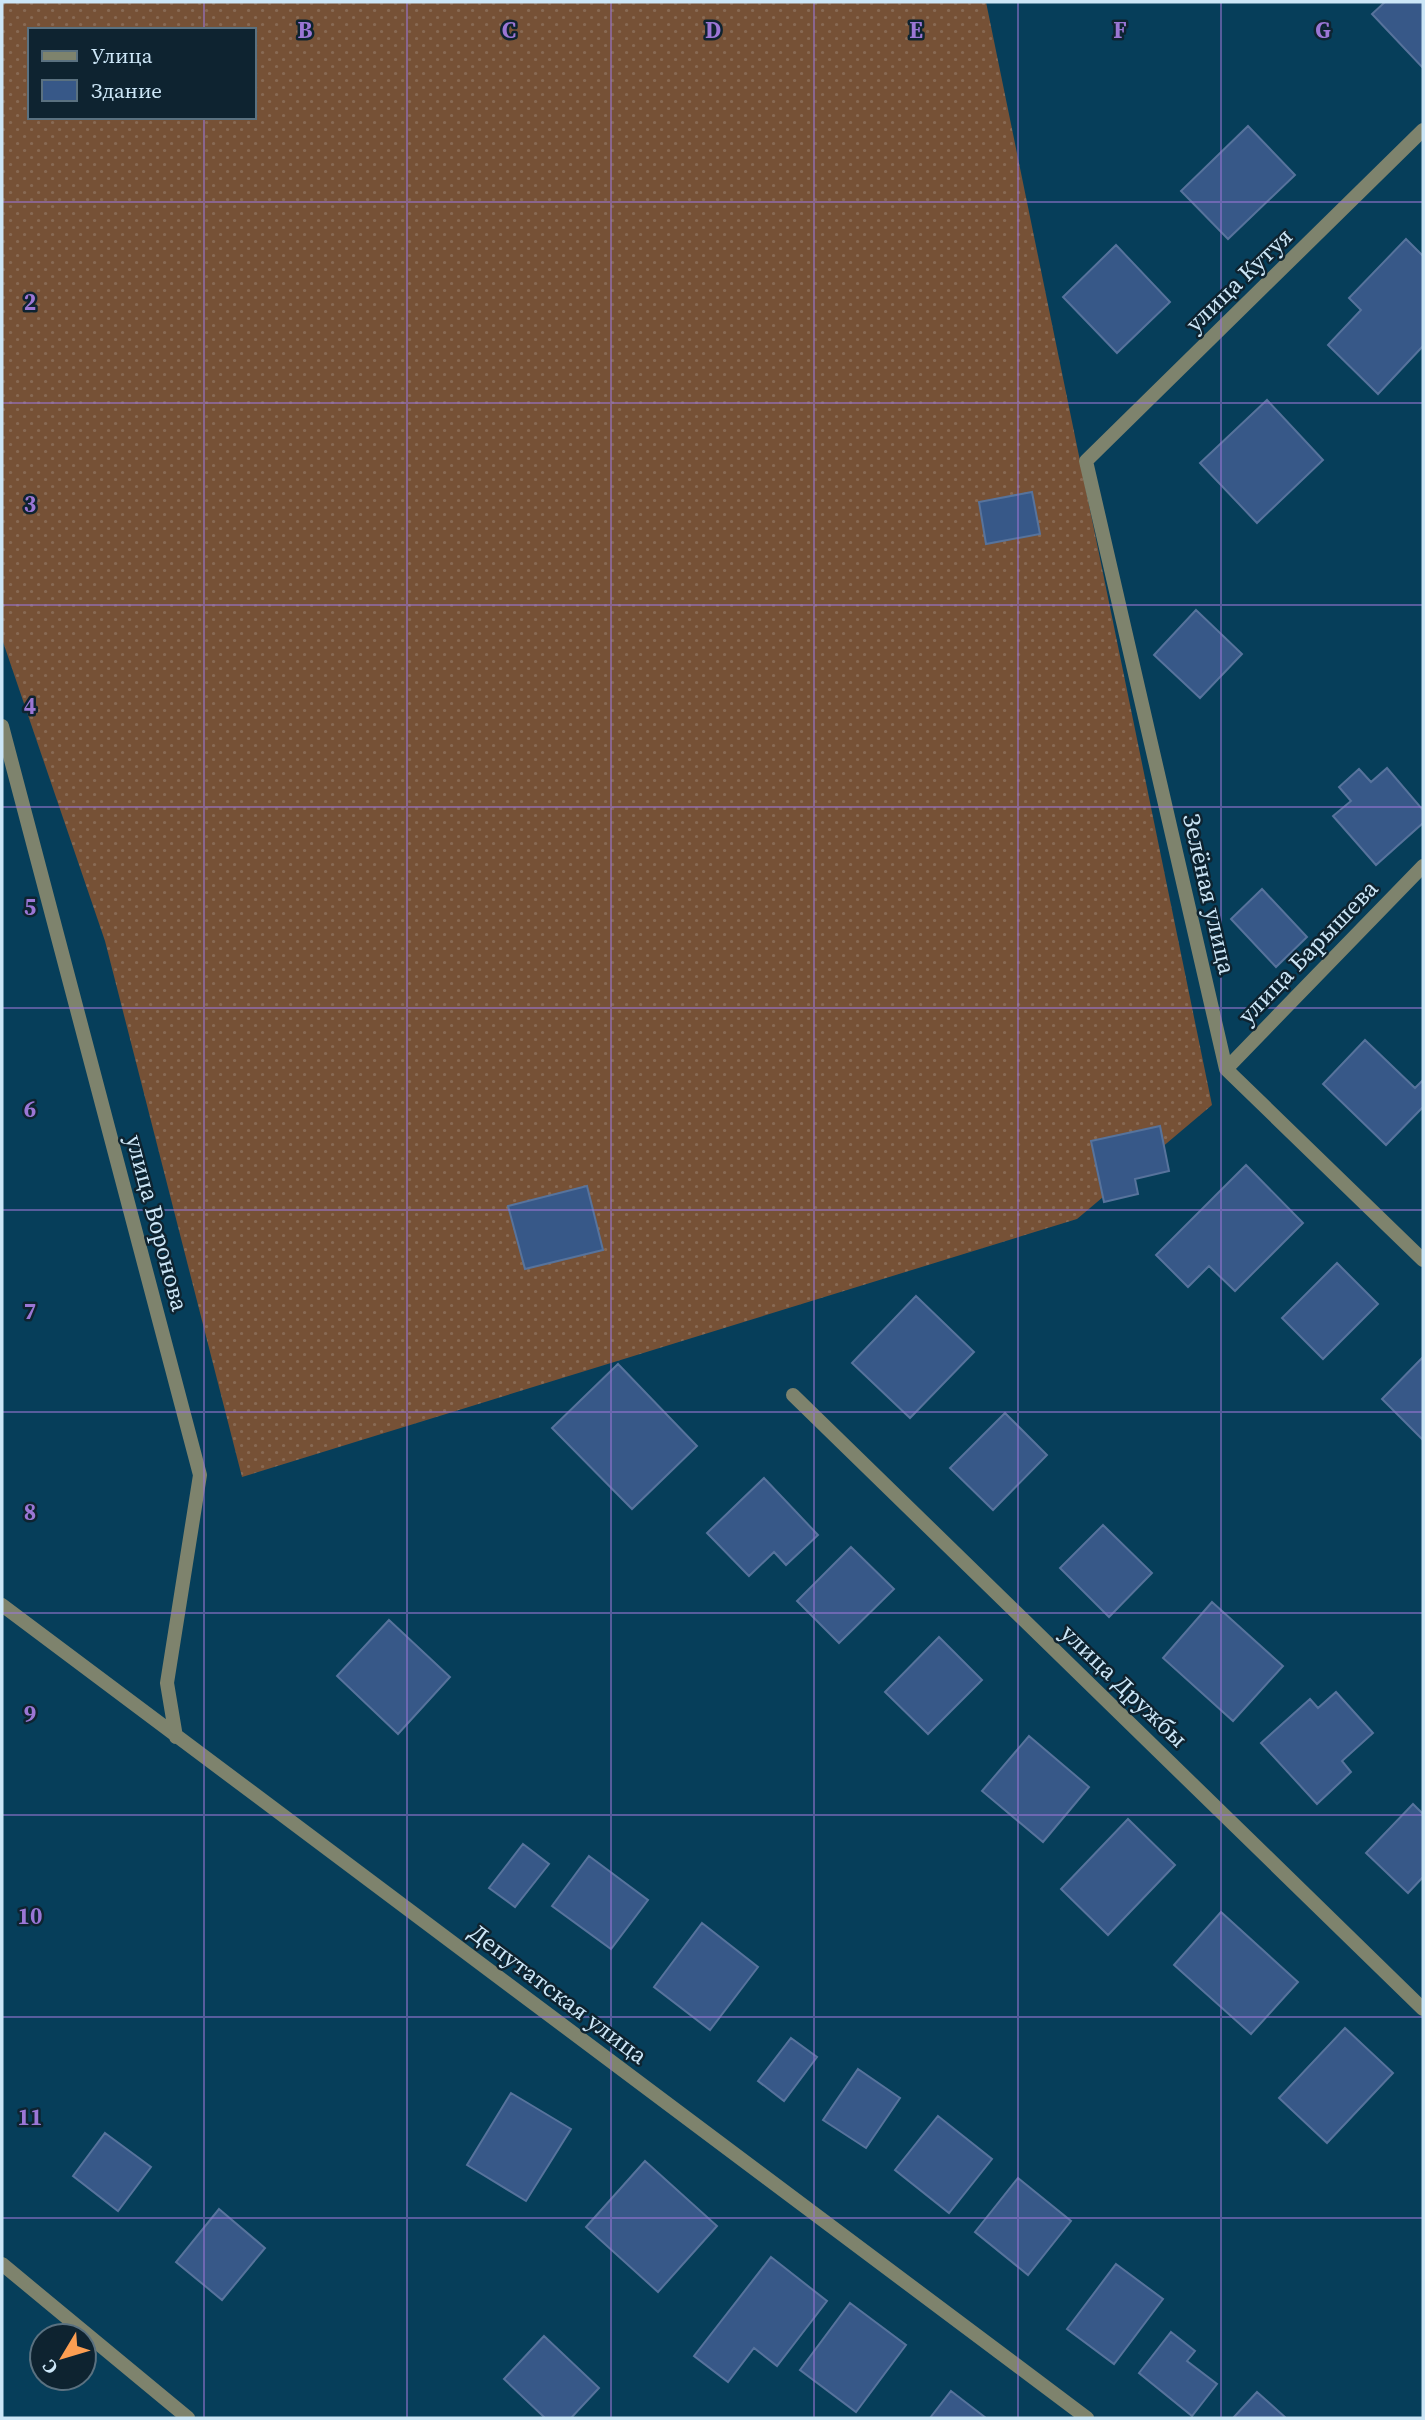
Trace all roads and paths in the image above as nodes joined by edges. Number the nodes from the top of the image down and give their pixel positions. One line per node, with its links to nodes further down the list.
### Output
1 (1423, 130): 2 (street, улица Кутуя)
2 (1086, 461): 5 (street, Зелёная улица)
3 (2, 726): 9 (street, улица Воронова)
4 (1423, 866): 5 (street, улица Барышева)
5 (1226, 1069): 6 (street)
6 (1423, 1260)
7 (793, 1395): 10 (street, улица Дружбы)
8 (2, 1605): 9 (street, Депутатская улица)
9 (176, 1737): 13 (street, Депутатская улица)
10 (1423, 2009)
11 (2, 2263): 12 (street)
12 (188, 2418)
13 (1087, 2418)

